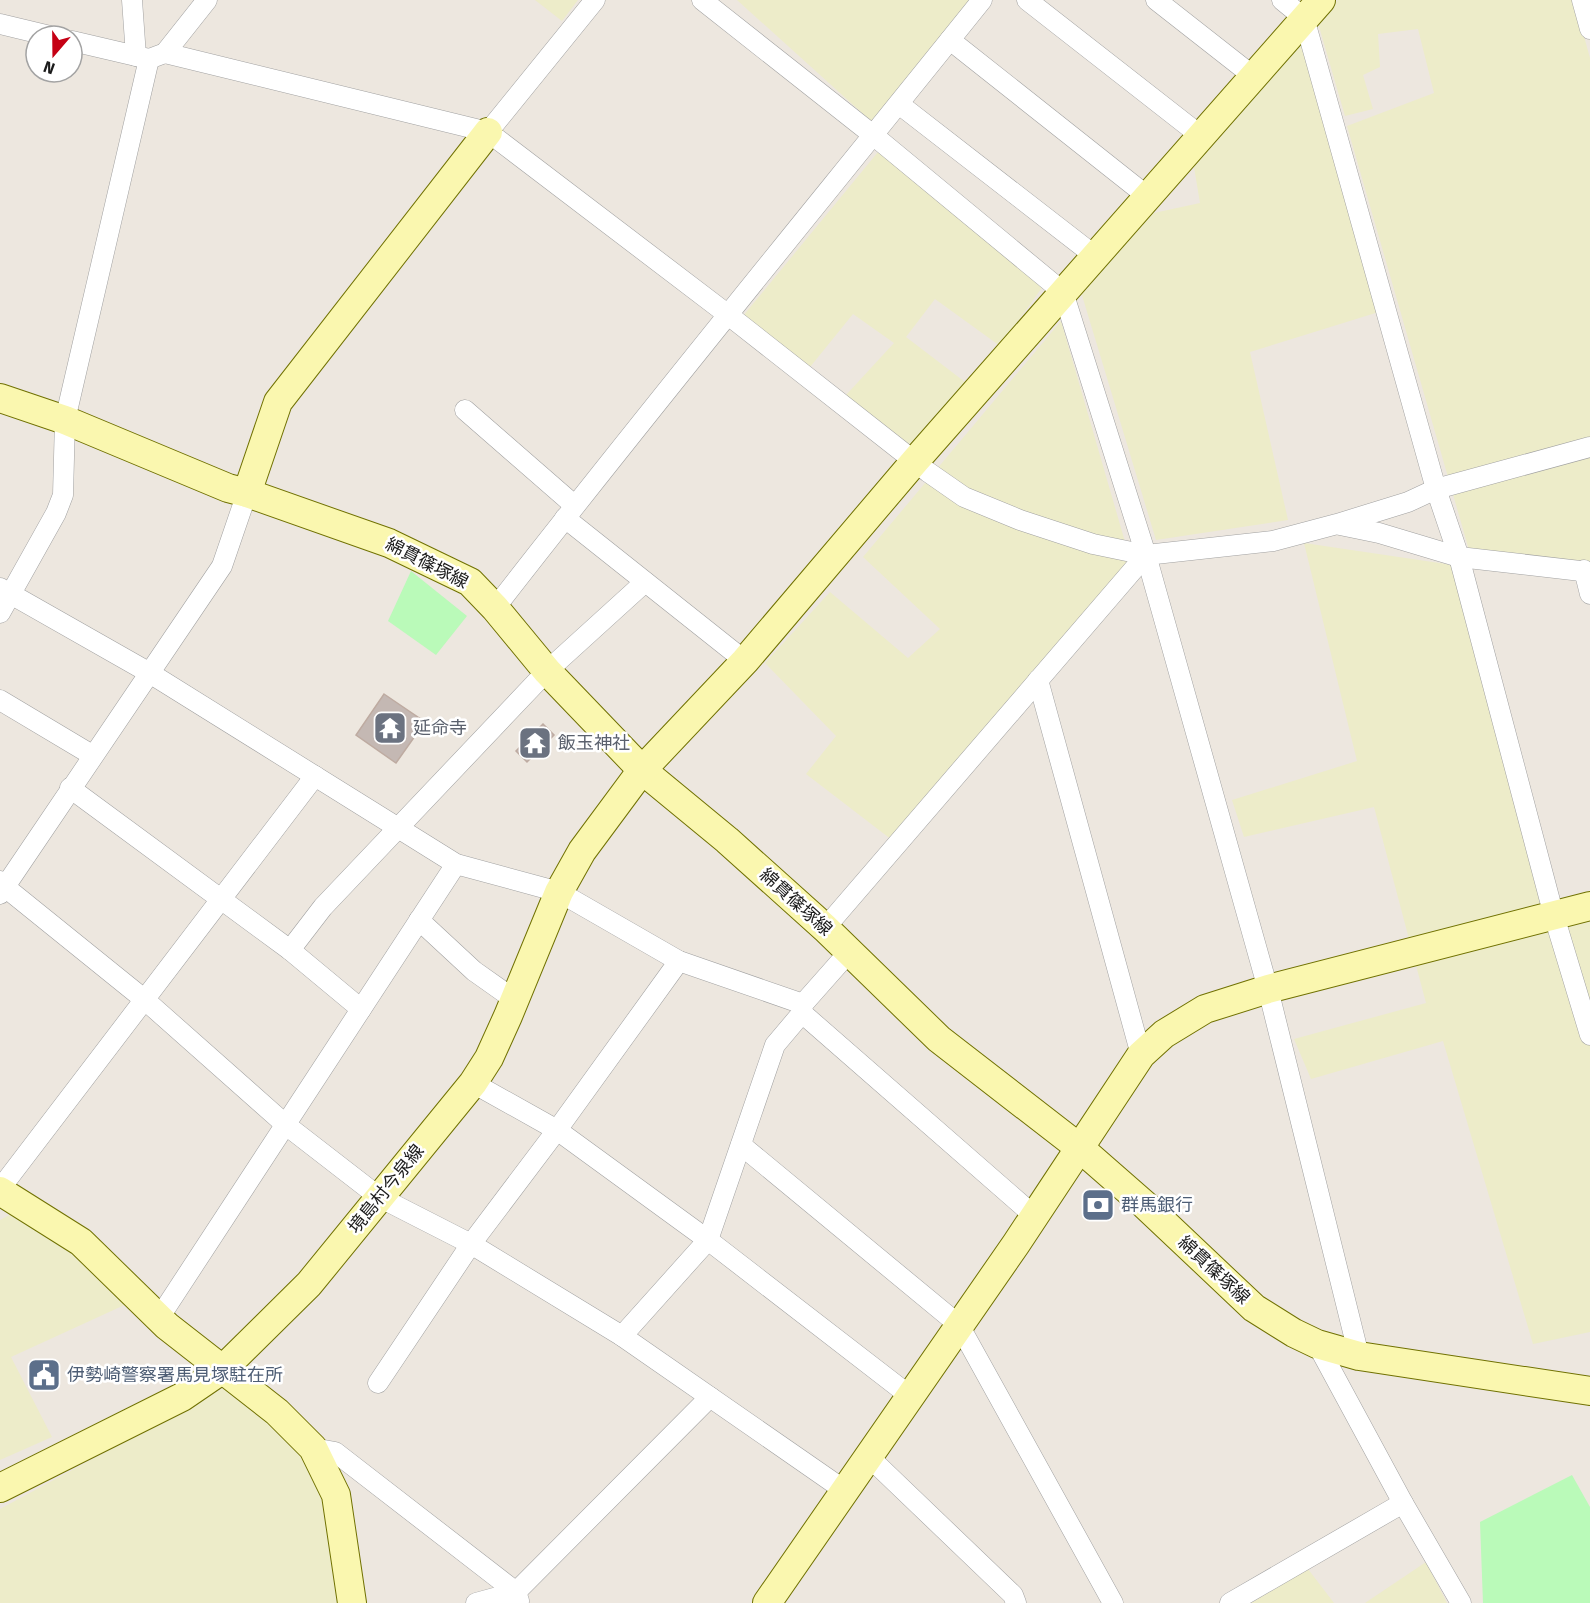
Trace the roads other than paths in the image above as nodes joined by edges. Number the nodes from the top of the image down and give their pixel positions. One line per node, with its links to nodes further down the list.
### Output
1 (132, 0): 16 (street)
2 (207, 0): 16 (street)
3 (595, 0): 19 (street)
4 (702, 0): 20 (street)
5 (982, 0): 14 (street)
6 (1027, 0): 21 (street)
7 (1156, 0): 17 (street)
8 (1282, 0): 10 (street)
9 (1582, 0): 12 (street)
10 (1312, 9): 17 (street, 境島村今泉線); 31 (street)
11 (0, 24): 13 (street)
12 (1590, 29)
13 (24, 30)
14 (950, 40): 18 (street); 22 (street)
15 (84, 43): 16 (street)
16 (150, 56): 19 (street); 28 (street)
17 (1253, 76): 21 (street, 境島村今泉線)
18 (899, 104): 20 (street); 23 (street)
19 (488, 132): 25 (street); 32 (street)
20 (873, 135): 24 (street); 25 (street)
21 (1201, 136): 22 (street, 境島村今泉線)
22 (1148, 196): 23 (street, 境島村今泉線)
23 (1095, 256): 24 (street, 境島村今泉線)
24 (1063, 292): 30 (street, 境島村今泉線); 35 (street)
25 (727, 314): 30 (street); 33 (street)
26 (0, 398): 28 (street, 綿貫篠塚線)
27 (465, 410): 33 (street)
28 (65, 420): 32 (street, 綿貫篠塚線); 39 (street)
29 (1590, 447): 31 (street)
30 (915, 461): 35 (street); 43 (street, 境島村今泉線)
31 (1436, 489): 34 (street); 36 (street)
32 (247, 493): 41 (street, 綿貫篠塚線); 45 (street)
33 (570, 512): 38 (street); 41 (street)
34 (1337, 524): 35 (street); 36 (street)
35 (1146, 555): 46 (street); 64 (street)
36 (1459, 557): 37 (street); 58 (street)
37 (1587, 571): 40 (street)
38 (645, 582): 43 (street); 44 (street)
39 (5, 591): 42 (street); 45 (street)
40 (1590, 594)
41 (495, 608): 44 (street, 綿貫篠塚線)
42 (0, 613)
43 (745, 661): 49 (street, 境島村今泉線)
44 (547, 671): 49 (street, 綿貫篠塚線); 52 (street)
45 (148, 672): 48 (street); 50 (street)
46 (1038, 680): 60 (street); 70 (street)
47 (0, 700): 48 (street)
48 (92, 755): 51 (street)
49 (642, 770): 55 (street, 境島村今泉線); 60 (street, 綿貫篠塚線)
50 (315, 776): 52 (street); 56 (street)
51 (70, 788): 54 (street); 56 (street)
52 (398, 828): 53 (street); 61 (street)
53 (456, 864): 55 (street); 59 (street)
54 (2, 887): 65 (street)
55 (559, 892): 63 (street); 66 (street, 境島村今泉線)
56 (221, 899): 61 (street); 65 (street)
57 (1590, 906): 58 (street)
58 (1554, 916): 64 (street); 69 (street)
59 (419, 920): 66 (street); 67 (street)
60 (825, 928): 62 (street, 綿貫篠塚線)
61 (290, 950): 67 (street)
62 (849, 952): 68 (street); 75 (street, 綿貫篠塚線)
63 (679, 961): 68 (street); 73 (street)
64 (1268, 989): 70 (street); 85 (street)
65 (145, 1000): 72 (street); 76 (street)
66 (515, 1000): 71 (street, 境島村今泉線)
67 (361, 1009): 72 (street)
68 (803, 1009): 74 (street); 78 (street)
69 (1590, 1035)
70 (1141, 1055): 75 (street)
71 (473, 1083): 73 (street); 77 (street, 境島村今泉線)
72 (286, 1125): 77 (street); 81 (street)
73 (557, 1130): 79 (street); 80 (street)
74 (741, 1145): 79 (street); 82 (street)
75 (1081, 1149): 82 (street); 84 (street, 綿貫篠塚線)
76 (0, 1190): 81 (street)
77 (379, 1197): 80 (street); 86 (street, 境島村今泉線)
78 (1031, 1213)
79 (708, 1240): 83 (street); 89 (street)
80 (471, 1244): 83 (street); 87 (street)
81 (159, 1318): 86 (street)
82 (959, 1326): 89 (street); 101 (street)
83 (622, 1336): 90 (street)
84 (1317, 1344): 85 (street, 綿貫篠塚線); 95 (street)
85 (1359, 1356): 88 (street, 綿貫篠塚線)
86 (223, 1369): 91 (street); 93 (street, 境島村今泉線)
87 (378, 1383)
88 (1590, 1391)
89 (910, 1396): 92 (street)
90 (710, 1397): 94 (street); 96 (street)
91 (313, 1448): 96 (street); 98 (street)
92 (868, 1456): 94 (street); 100 (street)
93 (0, 1488)
94 (844, 1490): 97 (street)
95 (1403, 1503): 102 (street); 103 (street)
96 (518, 1598): 99 (street)
97 (768, 1602)
98 (352, 1603)
99 (476, 1603)
100 (1016, 1603)
101 (1113, 1603)
102 (1230, 1603)
103 (1461, 1603)

